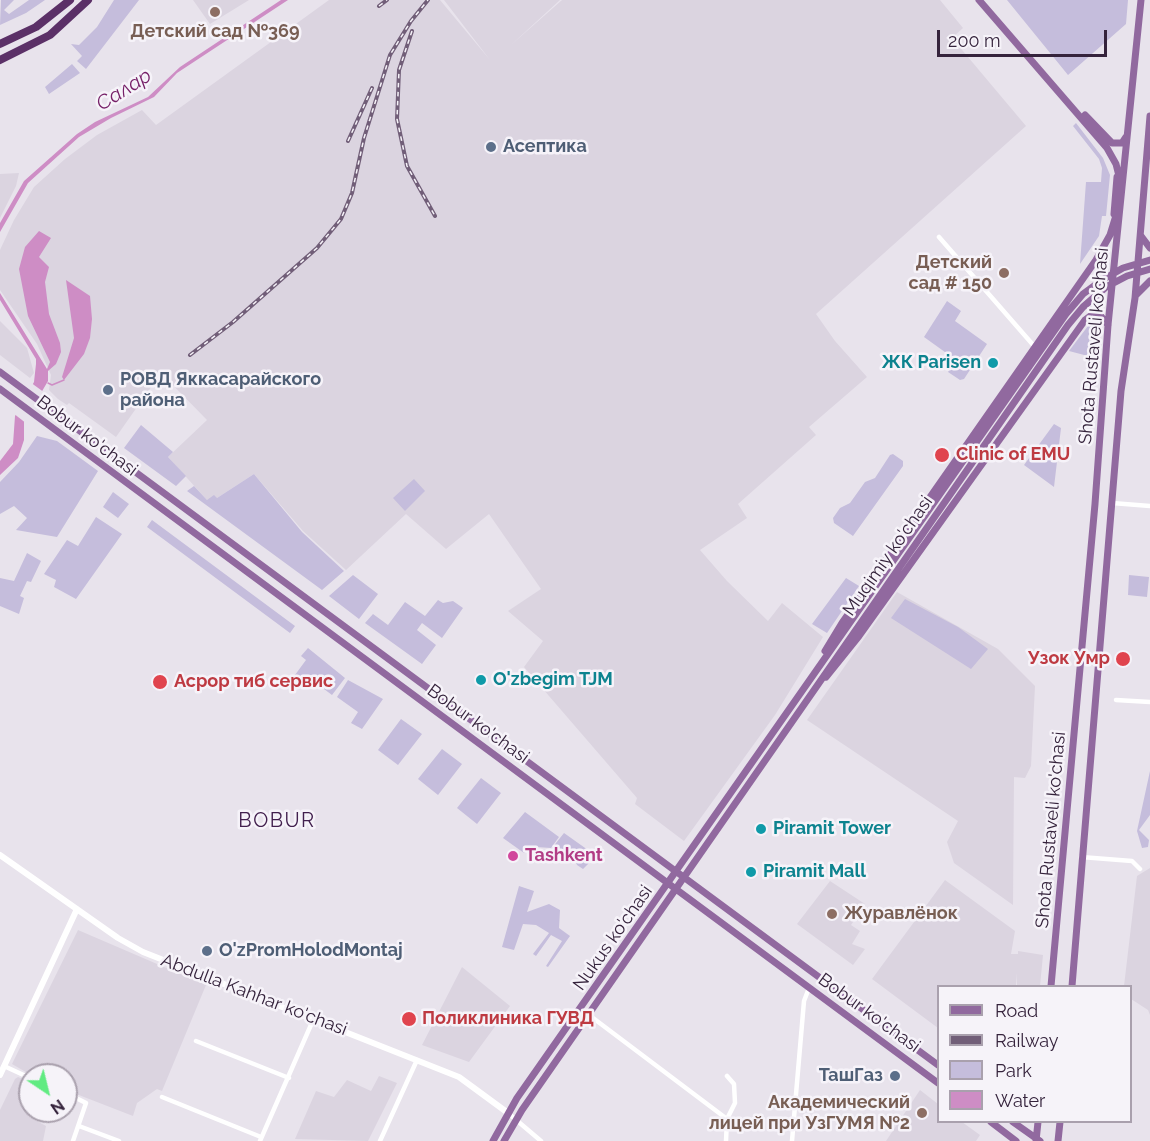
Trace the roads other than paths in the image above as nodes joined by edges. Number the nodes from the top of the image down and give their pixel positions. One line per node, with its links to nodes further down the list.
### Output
1 (69, 0): 6 (highway)
2 (88, 0): 7 (highway)
3 (979, 0): 12 (main road)
4 (985, 0): 10 (main road, Shota Rustaveli ko'chasi)
5 (1141, 0): 10 (main road, Shota Rustaveli ko'chasi)
6 (30, 31): 7 (highway); 8 (highway)
7 (37, 42): 9 (highway)
8 (0, 44)
9 (0, 60)
10 (1132, 102): 13 (main road, Shota Rustaveli ko'chasi)
11 (1150, 116): 15 (main road, Shota Rustaveli ko'chasi)
12 (1113, 157): 13 (main road); 14 (main road)
13 (1123, 193): 14 (main road); 22 (main road, Shota Rustaveli ko'chasi)
14 (1114, 223): 23 (main road)
15 (1140, 233): 17 (main road); 21 (main road, Shota Rustaveli ko'chasi)
16 (939, 237): 25 (street)
17 (1150, 248)
18 (1150, 260): 30 (main road, Muqimiy ko'chasi)
19 (1150, 268): 30 (main road, Muqimiy ko'chasi)
20 (1150, 281): 21 (main road)
21 (1135, 298): 31 (main road, Shota Rustaveli ko'chasi)
22 (1108, 325): 24 (main road); 51 (main road, Shota Rustaveli ko'chasi)
23 (1047, 328): 24 (main road); 25 (main road)
24 (1068, 343): 36 (main road)
25 (1034, 346): 35 (main road)
26 (0, 372): 28 (main road, Bobur ko'chasi)
27 (0, 389): 29 (main road, Bobur ko'chasi)
28 (64, 420): 29 (main road); 37 (main road, Bobur ko'chasi)
29 (55, 432): 38 (main road, Bobur ko'chasi)
30 (959, 474): 35 (main road, Muqimiy ko'chasi); 36 (main road, Muqimiy ko'chasi)
31 (1112, 503): 32 (street); 42 (main road, Shota Rustaveli ko'chasi)
32 (1150, 506)
33 (1116, 700): 34 (street)
34 (1150, 702)
35 (786, 713): 39 (main road, Muqimiy ko'chasi)
36 (795, 717): 40 (main road, Muqimiy ko'chasi)
37 (476, 724): 38 (main road); 44 (main road, Bobur ko'chasi)
38 (467, 735): 46 (main road, Bobur ko'chasi)
39 (730, 794): 40 (main road); 44 (main road, Muqimiy ko'chasi)
40 (738, 801): 45 (main road, Muqimiy ko'chasi)
41 (0, 855): 48 (street, Abdulla Kahhar ko'chasi)
42 (1081, 857): 43 (street); 52 (main road, Shota Rustaveli ko'chasi)
43 (1140, 869)
44 (677, 872): 45 (main road, Bobur ko'chasi); 46 (main road, Nukus ko'chasi)
45 (685, 878): 47 (main road, Muqimiy ko'chasi); 49 (main road, Bobur ko'chasi)
46 (669, 884): 47 (main road, Bobur ko'chasi); 67 (main road, Nukus ko'chasi)
47 (677, 890): 50 (main road, Bobur ko'chasi); 54 (main road, Nukus ko'chasi)
48 (77, 909): 55 (street, Abdulla Kahhar ko'chasi); 59 (street)
49 (794, 958): 50 (main road); 58 (main road, Bobur ko'chasi)
50 (785, 970): 53 (main road, Bobur ko'chasi)
51 (1051, 985)
52 (1072, 985)
53 (809, 988): 64 (main road, Bobur ko'chasi); 84 (street)
54 (589, 1015): 68 (main road, Nukus ko'chasi); 69 (street)
55 (314, 1018): 57 (street, Abdulla Kahhar ko'chasi); 63 (street)
56 (196, 1041): 63 (street)
57 (417, 1060): 67 (street, Abdulla Kahhar ko'chasi); 79 (street)
58 (937, 1064)
59 (4, 1066): 60 (street); 61 (street)
60 (18, 1072)
61 (0, 1075)
62 (727, 1076): 69 (street)
63 (288, 1078): 75 (street)
64 (937, 1082)
65 (162, 1097): 75 (street)
66 (78, 1099): 74 (street)
67 (508, 1113): 68 (street, Abdulla Kahhar ko'chasi); 80 (main road, Nukus ko'chasi)
68 (516, 1119): 81 (main road, Nukus ko'chasi); 82 (street, Abdulla Kahhar ko'chasi)
69 (728, 1119): 83 (street)
70 (992, 1123): 85 (main road)
71 (1014, 1123): 77 (main road)
72 (1038, 1123): 77 (main road)
73 (1060, 1123): 86 (main road)
74 (79, 1126): 76 (street); 78 (street)
75 (261, 1139)
76 (116, 1140)
77 (1037, 1140)
78 (72, 1141)
79 (380, 1141)
80 (493, 1141)
81 (504, 1141)
82 (541, 1141)
83 (726, 1141)
84 (792, 1141)
85 (1016, 1141)
86 (1058, 1141)

